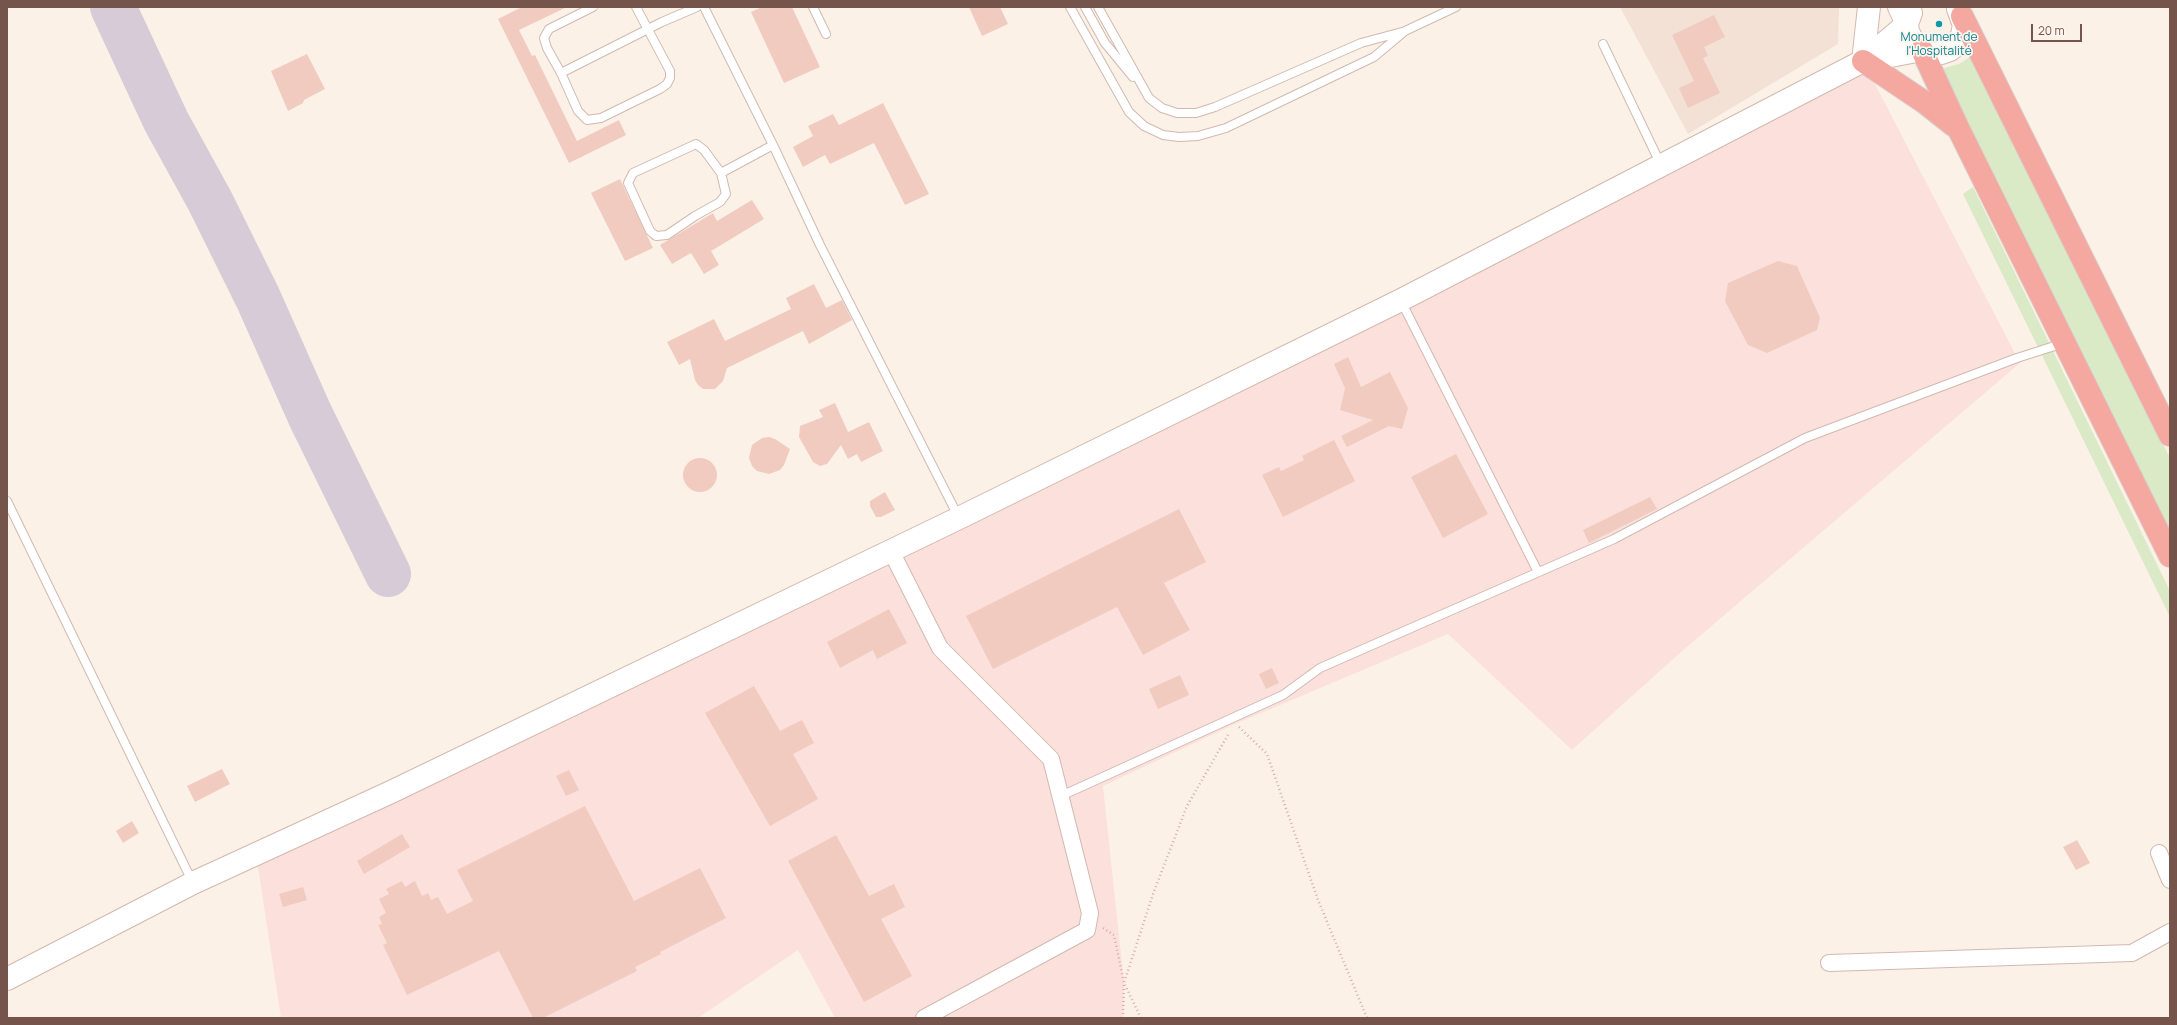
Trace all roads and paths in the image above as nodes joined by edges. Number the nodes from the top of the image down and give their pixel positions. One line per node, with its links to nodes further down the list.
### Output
1 (593, 7): 19 (lane)
2 (636, 7): 13 (lane)
3 (698, 7): 13 (lane)
4 (704, 7): 22 (lane)
5 (813, 7): 15 (lane)
6 (1070, 7): 14 (lane)
7 (1084, 7): 20 (lane)
8 (1098, 7): 20 (lane)
9 (1456, 7): 14 (lane)
10 (1869, 7): 18 (street)
11 (1960, 10): 17 (street); 27 (highway)
12 (1907, 13): 17 (street); 18 (street)
13 (648, 29): 19 (lane); 19 (lane)
14 (1405, 31): 20 (lane)
15 (826, 34)
16 (1603, 44): 23 (lane)
17 (1922, 50): 18 (street); 21 (highway)
18 (1863, 61): 21 (highway); 23 (street)
19 (561, 73)
20 (1149, 98)
21 (1959, 130): 26 (highway)
22 (773, 145): 24 (lane); 29 (lane)
23 (1661, 165): 25 (street)
24 (721, 173): 24 (lane)
25 (1401, 300): 29 (street); 32 (lane)
26 (2064, 343): 31 (highway); 32 (lane)
27 (2170, 435)
28 (7, 500): 38 (lane)
29 (959, 518): 30 (street)
30 (891, 551): 35 (street); 38 (street)
31 (2170, 556)
32 (1538, 572): 35 (lane)
33 (1235, 724): 47 (path)
34 (1231, 730): 43 (path)
35 (1061, 796): 39 (street)
36 (2159, 853): 37 (street)
37 (2170, 880)
38 (193, 883): 42 (street)
39 (1089, 920): 43 (path); 44 (street)
40 (2170, 932): 41 (street)
41 (1830, 963)
42 (7, 979)
43 (1124, 983): 45 (path); 46 (path)
44 (924, 1018)
45 (1123, 1018)
46 (1142, 1018)
47 (1367, 1018)

